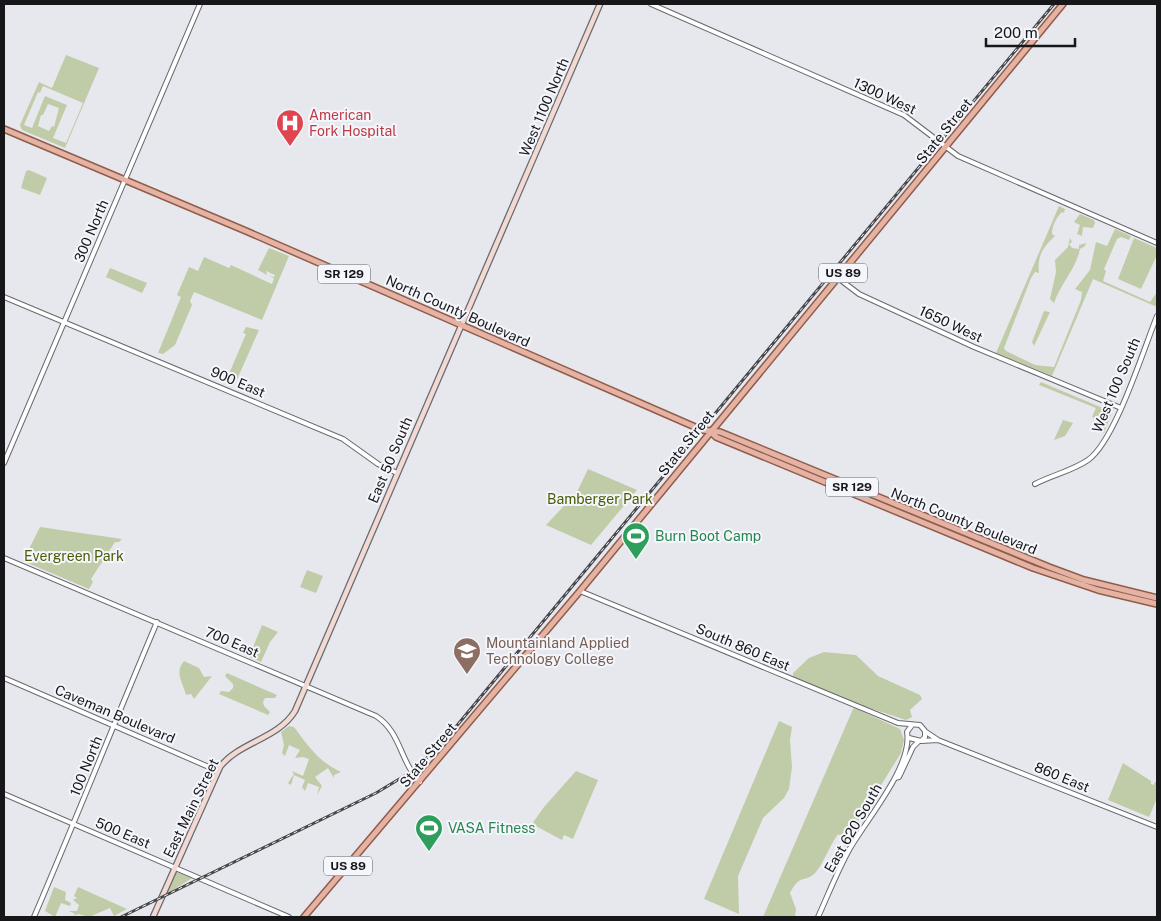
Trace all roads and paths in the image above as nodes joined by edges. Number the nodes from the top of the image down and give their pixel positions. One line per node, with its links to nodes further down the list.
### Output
1 (600, 4): 8 (main road, West 1100 North)
2 (651, 4): 6 (street, 1300 West)
3 (1063, 4): 6 (main road, State Street / US 89)
4 (199, 6): 7 (street, 300 North)
5 (4, 129): 7 (main road, North County Boulevard / SR 129)
6 (945, 148): 9 (street, 1300 West); 10 (main road, State Street / US 89)
7 (126, 180): 13 (street, 300 North); 14 (main road, North County Boulevard / SR 129)
8 (508, 218): 14 (main road, East 50 South)
9 (1157, 244)
10 (838, 278): 15 (street, 1650 West); 16 (main road, State Street / US 89)
11 (4, 297): 13 (street, 900 East)
12 (1157, 316): 15 (street, West 100 South)
13 (65, 322): 17 (street, 300 North); 18 (street, 900 East)
14 (461, 325): 16 (main road, North County Boulevard / SR 129); 18 (main road, East 50 South)
15 (1120, 408): 19 (street, West 100 South)
16 (710, 432): 21 (main road, State Street / US 89); 22 (main road, North County Boulevard / SR 129); 23 (main road, North County Boulevard / SR 129)
17 (4, 463)
18 (397, 473): 26 (main road, East 50 South)
19 (1035, 484)
20 (4, 558): 24 (street, 700 East)
21 (580, 591): 28 (street, South 860 East); 38 (main road, State Street / US 89)
22 (1157, 598)
23 (1157, 604)
24 (157, 622): 26 (street, 700 East); 30 (street, 100 North)
25 (4, 678): 30 (street, Caveman Boulevard)
26 (307, 686): 27 (main road, East 50 South); 38 (street, 700 East)
27 (295, 711): 36 (main road, East Main Street)
28 (898, 723): 29 (street, South 860 East); 32 (street, South 860 East)
29 (913, 724): 31 (street); 32 (street)
30 (114, 726): 36 (street, Caveman Boulevard); 40 (street, 100 North)
31 (926, 731): 34 (street); 35 (street)
32 (907, 732): 33 (street)
33 (909, 738): 35 (street); 37 (street, East 620 South)
34 (938, 740): 35 (street); 41 (street, 860 East)
35 (920, 742): 37 (street, East 620 South)
36 (218, 771): 42 (main road, East Main Street)
37 (895, 778): 47 (street, East 620 South)
38 (420, 782): 46 (main road, State Street / US 89)
39 (4, 794): 40 (street, 500 East)
40 (74, 825): 42 (street, 500 East); 43 (street, 100 North)
41 (1157, 827)
42 (175, 867): 44 (main road, East Main Street); 45 (street, 500 East)
43 (34, 917)
44 (153, 917)
45 (289, 917)
46 (304, 917)
47 (818, 917)

